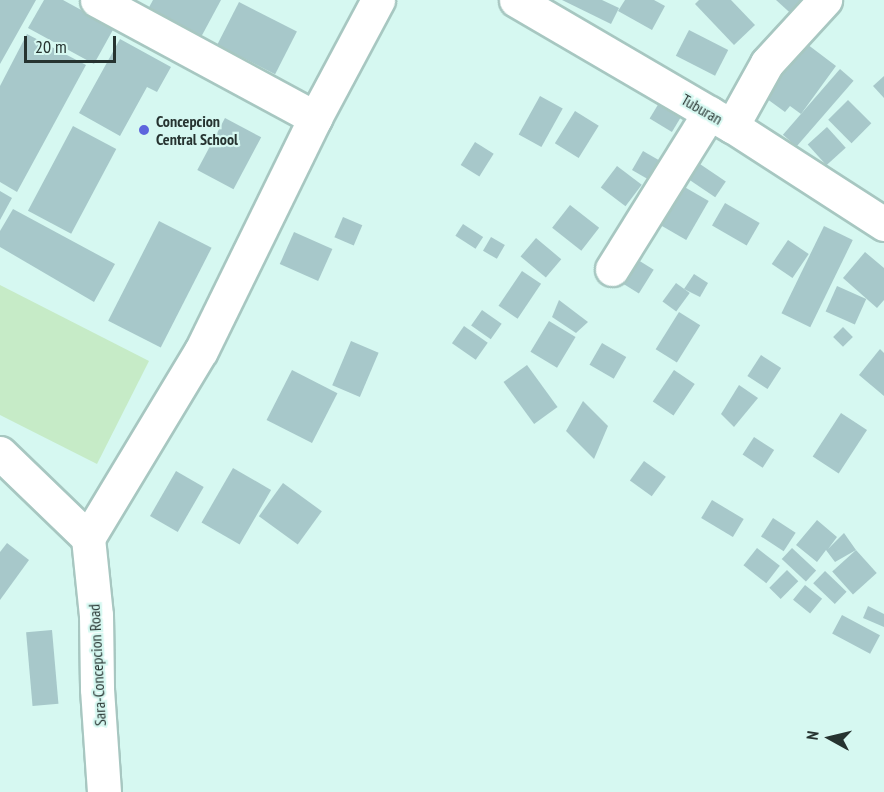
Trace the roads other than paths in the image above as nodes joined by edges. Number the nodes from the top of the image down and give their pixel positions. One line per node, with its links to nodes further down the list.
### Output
1 (97, 0): 5 (main road)
2 (378, 0): 5 (main road)
3 (516, 0): 6 (main road, Tuburan)
4 (825, 0): 6 (main road)
5 (315, 118): 10 (main road)
6 (720, 120): 7 (main road, Tuburan); 8 (main road)
7 (884, 224)
8 (612, 269)
9 (0, 453): 10 (main road)
10 (88, 538): 11 (main road, Sara-Concepcion Road)
11 (104, 792)

